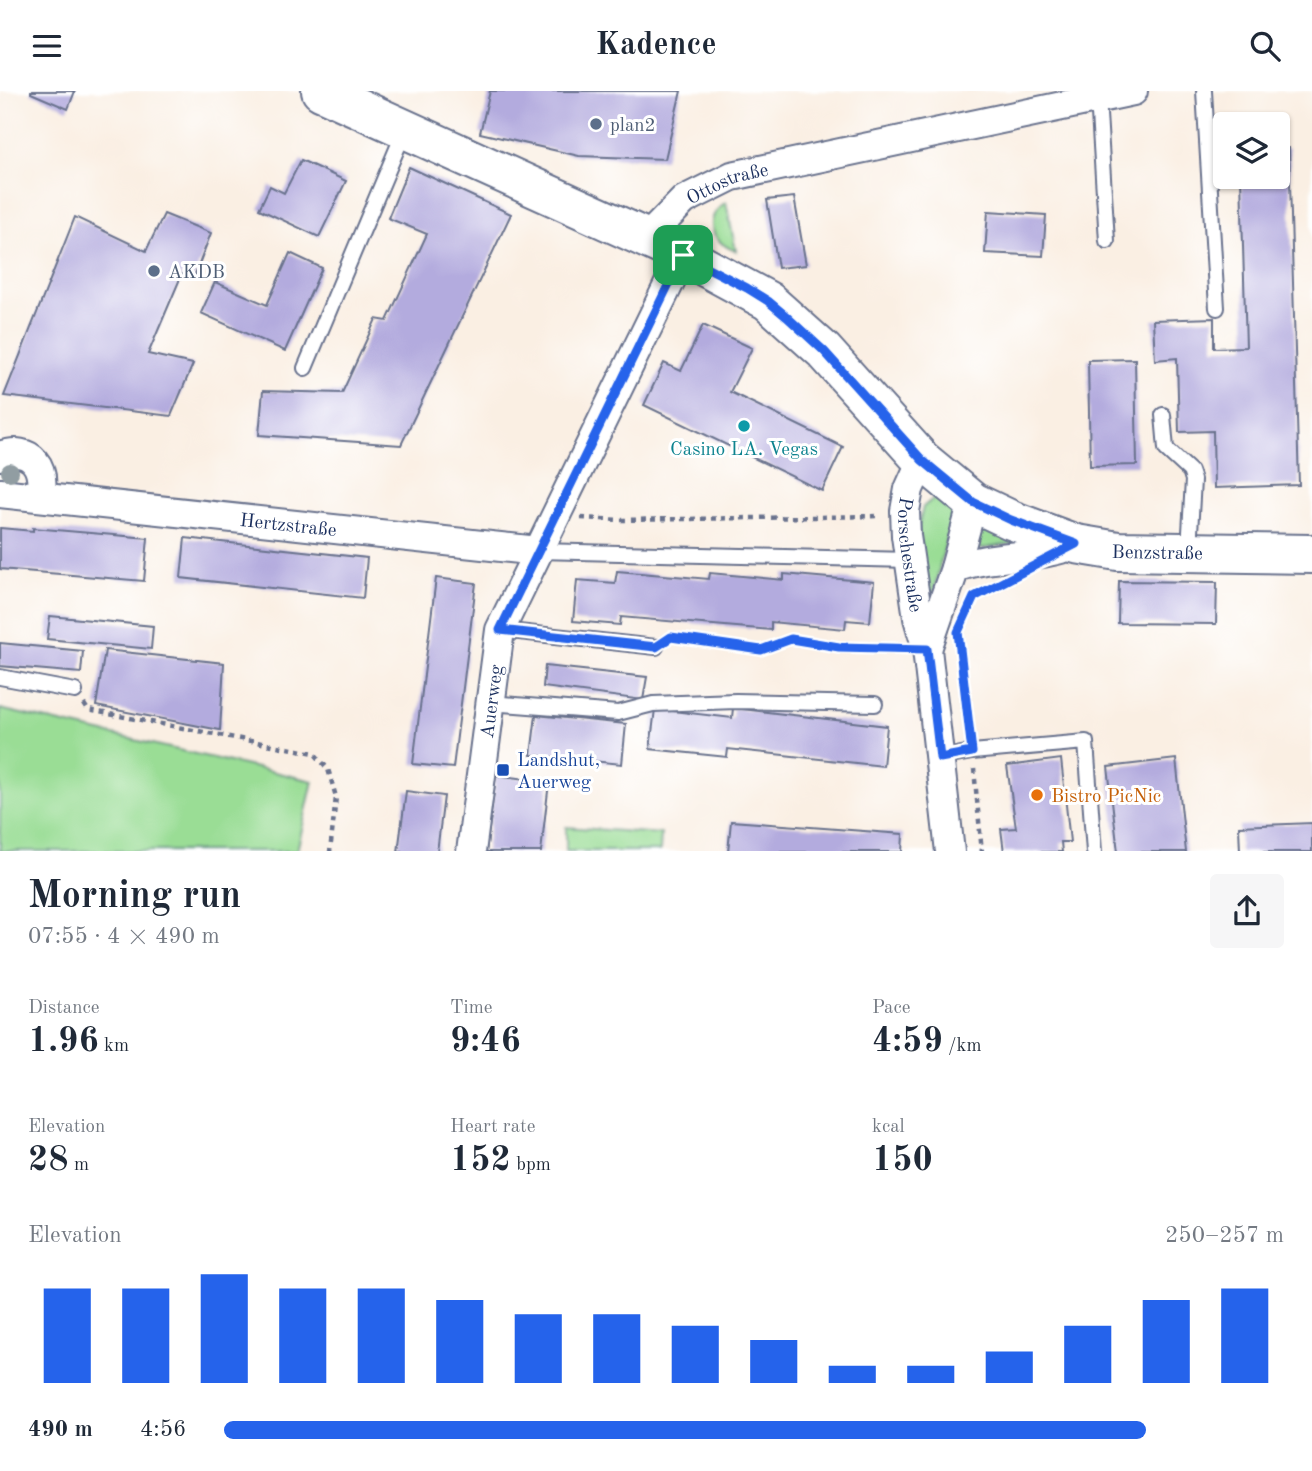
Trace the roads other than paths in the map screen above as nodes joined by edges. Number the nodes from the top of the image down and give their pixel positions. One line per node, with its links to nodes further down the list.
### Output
1 (321, 91): 5 (street)
2 (1133, 91): 4 (street, Ottostraße)
3 (1204, 91): 9 (lane)
4 (1098, 98): 6 (street, Ottostraße); 7 (lane)
5 (405, 130): 6 (street); 10 (lane)
6 (647, 238): 8 (street, Benzstraße)
7 (1107, 241)
8 (683, 255): 13 (street, Benzstraße); 18 (street, Auerweg)
9 (1217, 309)
10 (305, 368)
11 (1163, 415): 19 (lane)
12 (0, 456): 15 (street)
13 (922, 460): 16 (street, Benzstraße); 21 (street, Porschestraße)
14 (0, 493): 15 (street, Hertzstraße)
15 (40, 497): 18 (street, Hertzstraße)
16 (973, 502): 17 (street, Benzstraße); 22 (street, Porschestraße)
17 (1076, 544): 19 (street, Benzstraße); 22 (street, Porschestraße)
18 (538, 551): 21 (lane); 23 (street, Auerweg)
19 (1189, 552): 20 (street, Benzstraße)
20 (1312, 554)
21 (910, 560): 25 (street, Porschestraße)
22 (955, 568): 25 (street, Porschestraße)
23 (500, 630): 24 (lane); 28 (street, Auerweg)
24 (656, 647)
25 (927, 649): 30 (street, Porschestraße)
26 (0, 677): 27 (lane)
27 (75, 691)
28 (490, 703): 29 (lane); 31 (street, Auerweg)
29 (875, 704)
30 (940, 758): 32 (street, Porschestraße); 33 (lane)
31 (471, 851)
32 (950, 851)
33 (1094, 851)

